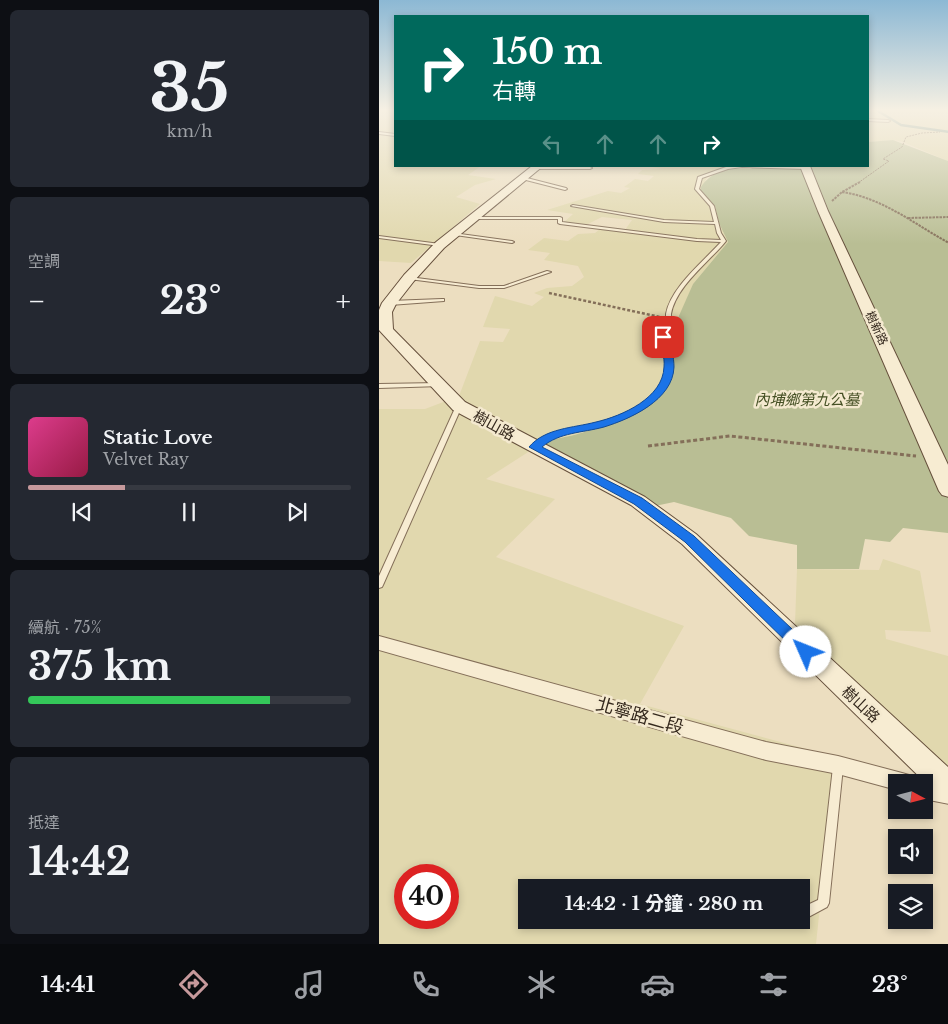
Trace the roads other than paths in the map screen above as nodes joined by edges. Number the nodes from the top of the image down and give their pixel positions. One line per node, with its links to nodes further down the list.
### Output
1 (734, 167): 8 (lane)
2 (806, 167): 21 (street, 樹新路)
3 (590, 168): 4 (lane)
4 (532, 171): 5 (lane); 7 (street)
5 (565, 189)
6 (573, 206): 8 (lane)
7 (473, 218): 10 (street); 11 (lane)
8 (715, 223): 11 (lane)
9 (379, 237): 10 (lane)
10 (447, 240): 12 (lane); 14 (street)
11 (724, 241): 20 (lane)
12 (512, 242)
13 (549, 272): 14 (lane)
14 (409, 278): 16 (street)
15 (442, 300): 16 (lane)
16 (389, 303): 17 (street, 樹山路)
17 (439, 385): 18 (lane); 19 (street, 樹山路)
18 (379, 386)
19 (459, 406): 20 (street, 樹山路); 22 (lane)
20 (535, 447): 26 (street, 樹山路)
21 (948, 491)
22 (379, 585)
23 (379, 643): 24 (street, 北寧路二段)
24 (838, 765): 25 (street, 北寧路二段); 29 (lane)
25 (888, 778)
26 (948, 787)
27 (933, 791): 28 (street)
28 (948, 795)
29 (810, 910)

